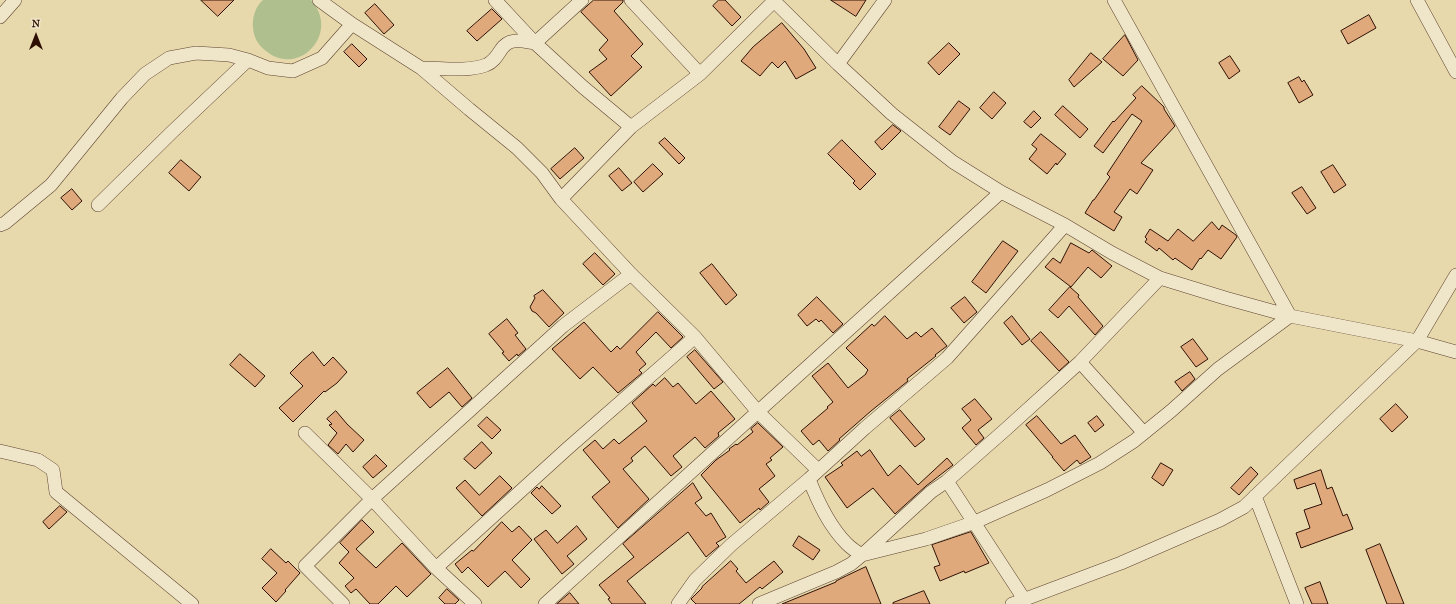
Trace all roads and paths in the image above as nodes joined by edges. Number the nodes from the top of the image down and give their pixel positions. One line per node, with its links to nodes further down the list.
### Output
1 (15, 0): 11 (street)
2 (319, 0): 12 (street)
3 (495, 0): 13 (street)
4 (582, 0): 13 (street)
5 (631, 0): 18 (street)
6 (774, 0): 15 (street); 18 (street)
7 (885, 0): 15 (street)
8 (1114, 0): 28 (street)
9 (1417, 0): 10 (street)
10 (1423, 6): 17 (street)
11 (0, 17)
12 (352, 24): 14 (street); 16 (street)
13 (535, 43): 16 (street); 19 (street)
14 (248, 60): 22 (street); 23 (street)
15 (838, 64): 20 (street)
16 (421, 68): 21 (street)
17 (1456, 72)
18 (700, 74): 19 (street)
19 (631, 127): 21 (street)
20 (1001, 192): 24 (street); 33 (street)
21 (561, 199): 25 (street)
22 (98, 204)
23 (0, 225)
24 (1065, 225): 27 (street); 37 (street)
25 (631, 274): 29 (street); 40 (street)
26 (1456, 275): 30 (street)
27 (1160, 278): 28 (street); 32 (street)
28 (1290, 316): 30 (street); 35 (street)
29 (695, 337): 33 (street); 43 (street)
30 (1417, 341): 31 (street); 39 (street)
31 (1456, 352)
32 (1080, 362): 35 (street); 38 (street)
33 (758, 412): 37 (street); 48 (street)
34 (305, 433): 40 (street)
35 (1144, 433): 41 (street)
36 (0, 451): 45 (street)
37 (813, 474): 42 (street); 49 (street)
38 (947, 481): 41 (street); 42 (street)
39 (1255, 496): 44 (street); 52 (street)
40 (372, 499): 43 (street); 46 (street)
41 (975, 522): 42 (street); 44 (street)
42 (862, 555): 50 (street)
43 (436, 568): 47 (street)
44 (1024, 599): 51 (street)
45 (192, 604)
46 (343, 604)
47 (475, 604)
48 (545, 604)
49 (678, 604)
50 (759, 604)
51 (1012, 604)
52 (1297, 604)

